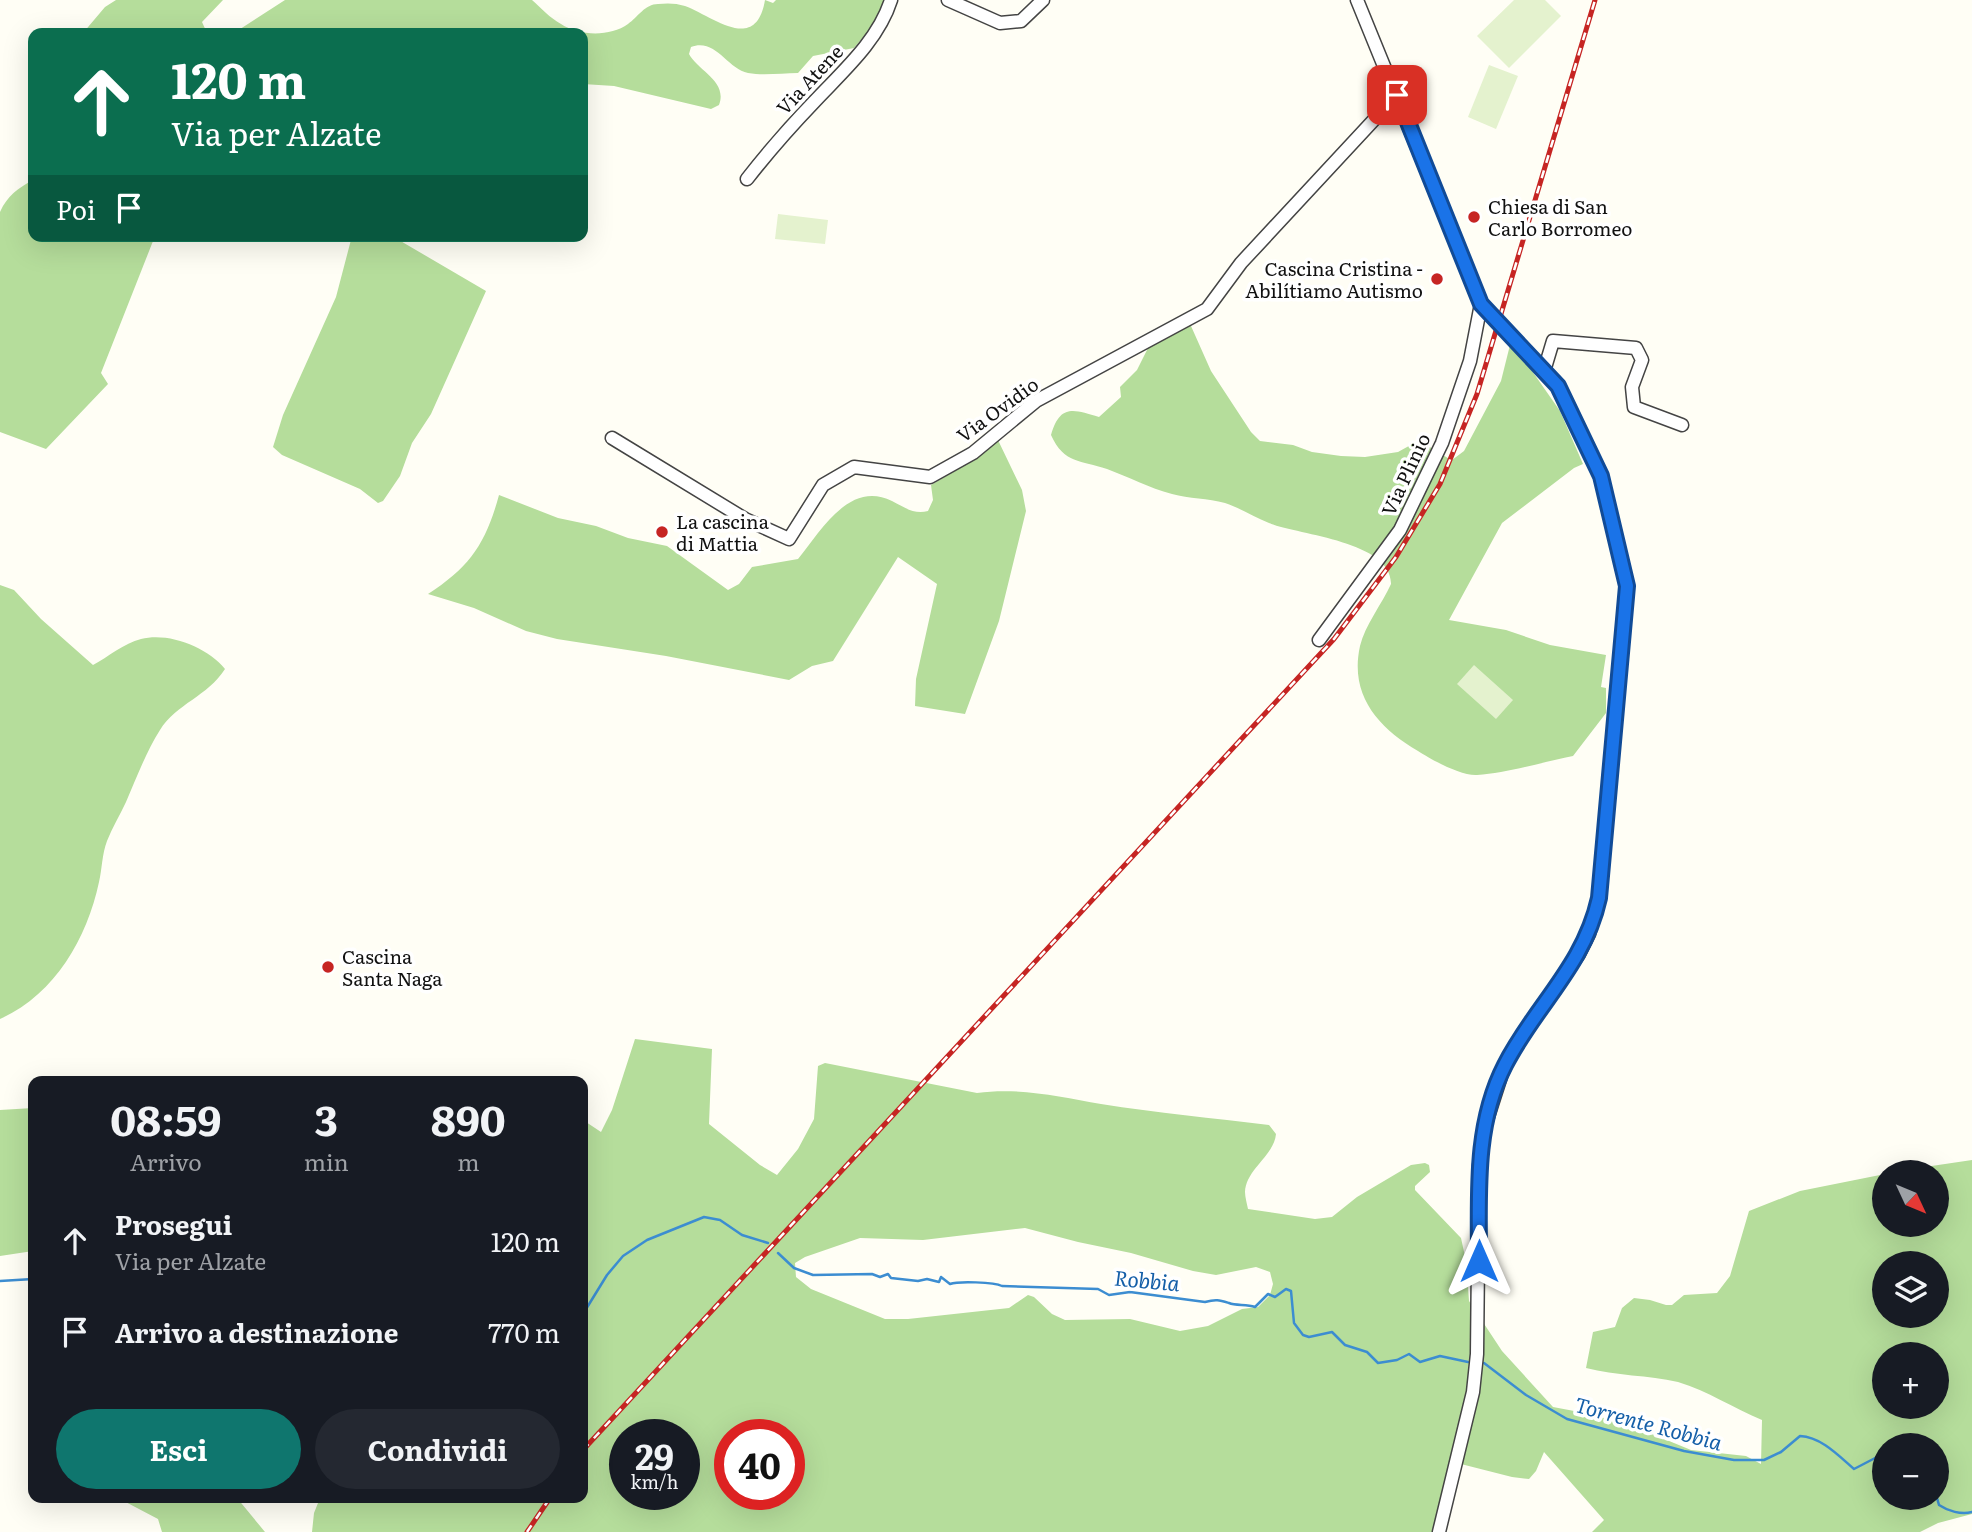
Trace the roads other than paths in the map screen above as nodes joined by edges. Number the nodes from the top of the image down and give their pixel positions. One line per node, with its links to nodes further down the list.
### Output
1 (891, 0): 6 (street, Via Atene)
2 (948, 0): 3 (street)
3 (1043, 0)
4 (1357, 0): 5 (street)
5 (1397, 95): 7 (street); 10 (street, Via Ovidio)
6 (747, 179)
7 (1481, 304): 8 (street, bridge); 11 (street, Via Plinio)
8 (1545, 372): 9 (street); 12 (street)
9 (1682, 425)
10 (612, 438)
11 (1320, 640)
12 (1439, 1532)

